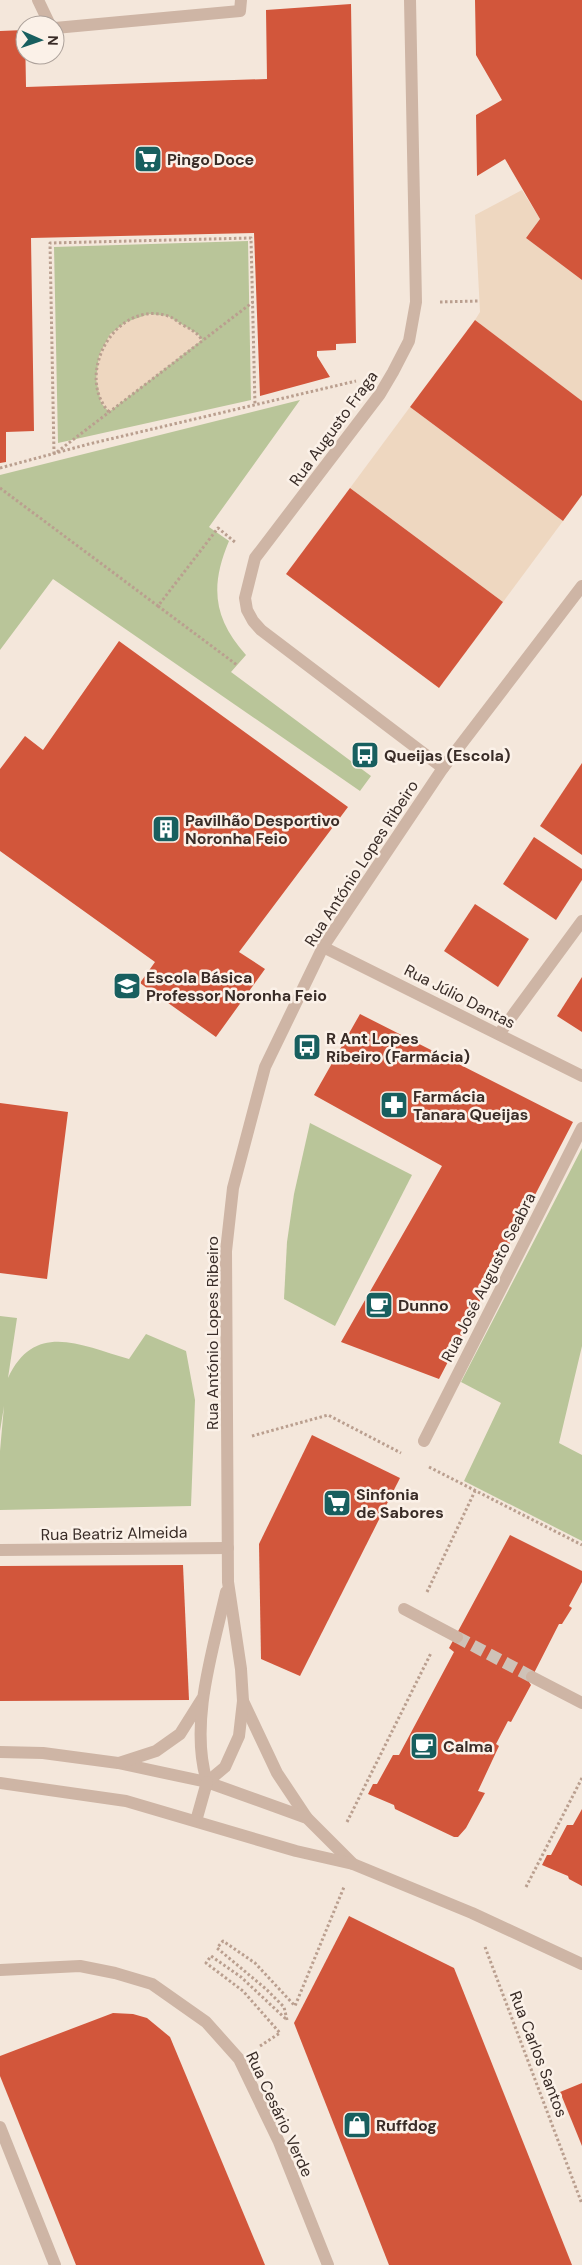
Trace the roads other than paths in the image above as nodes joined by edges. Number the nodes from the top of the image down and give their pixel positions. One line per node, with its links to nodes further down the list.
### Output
1 (38, 0): 4 (street)
2 (241, 0): 5 (street)
3 (410, 0): 7 (street, Rua Augusto Fraga)
4 (45, 15)
5 (65, 27)
6 (582, 586): 7 (street, Rua António Lopes Ribeiro)
7 (443, 768): 9 (street, Rua António Lopes Ribeiro)
8 (582, 921): 10 (street)
9 (323, 946): 10 (street, Rua Júlio Dantas); 14 (street, Rua António Lopes Ribeiro)
10 (499, 1034): 11 (street, Rua Júlio Dantas)
11 (582, 1076)
12 (582, 1128): 13 (street, Rua José Augusto Seabra)
13 (424, 1441)
14 (228, 1548): 15 (street, Rua Beatriz Almeida); 16 (street, Rua António Lopes Ribeiro)
15 (0, 1550)
16 (228, 1582): 20 (street, Rua António Lopes Ribeiro); 21 (street, Rua António Lopes Ribeiro)
17 (410, 1612): 18 (street)
18 (457, 1637)
19 (532, 1677): 22 (street)
20 (202, 1699): 24 (street, Rua António Lopes Ribeiro); 25 (street, Rua António Lopes Ribeiro)
21 (243, 1701): 25 (street, Rua António Lopes Ribeiro); 27 (street, Rua António Lopes Ribeiro)
22 (582, 1703)
23 (0, 1752): 24 (street)
24 (118, 1763): 25 (street)
25 (207, 1782): 27 (street); 28 (street)
26 (0, 1783): 28 (street)
27 (308, 1818): 29 (street)
28 (196, 1821): 29 (street)
29 (353, 1864): 30 (street)
30 (582, 1964)
31 (0, 1970): 34 (street, Rua Cesário Verde)
32 (0, 2127): 33 (street)
33 (55, 2265)
34 (328, 2265)

